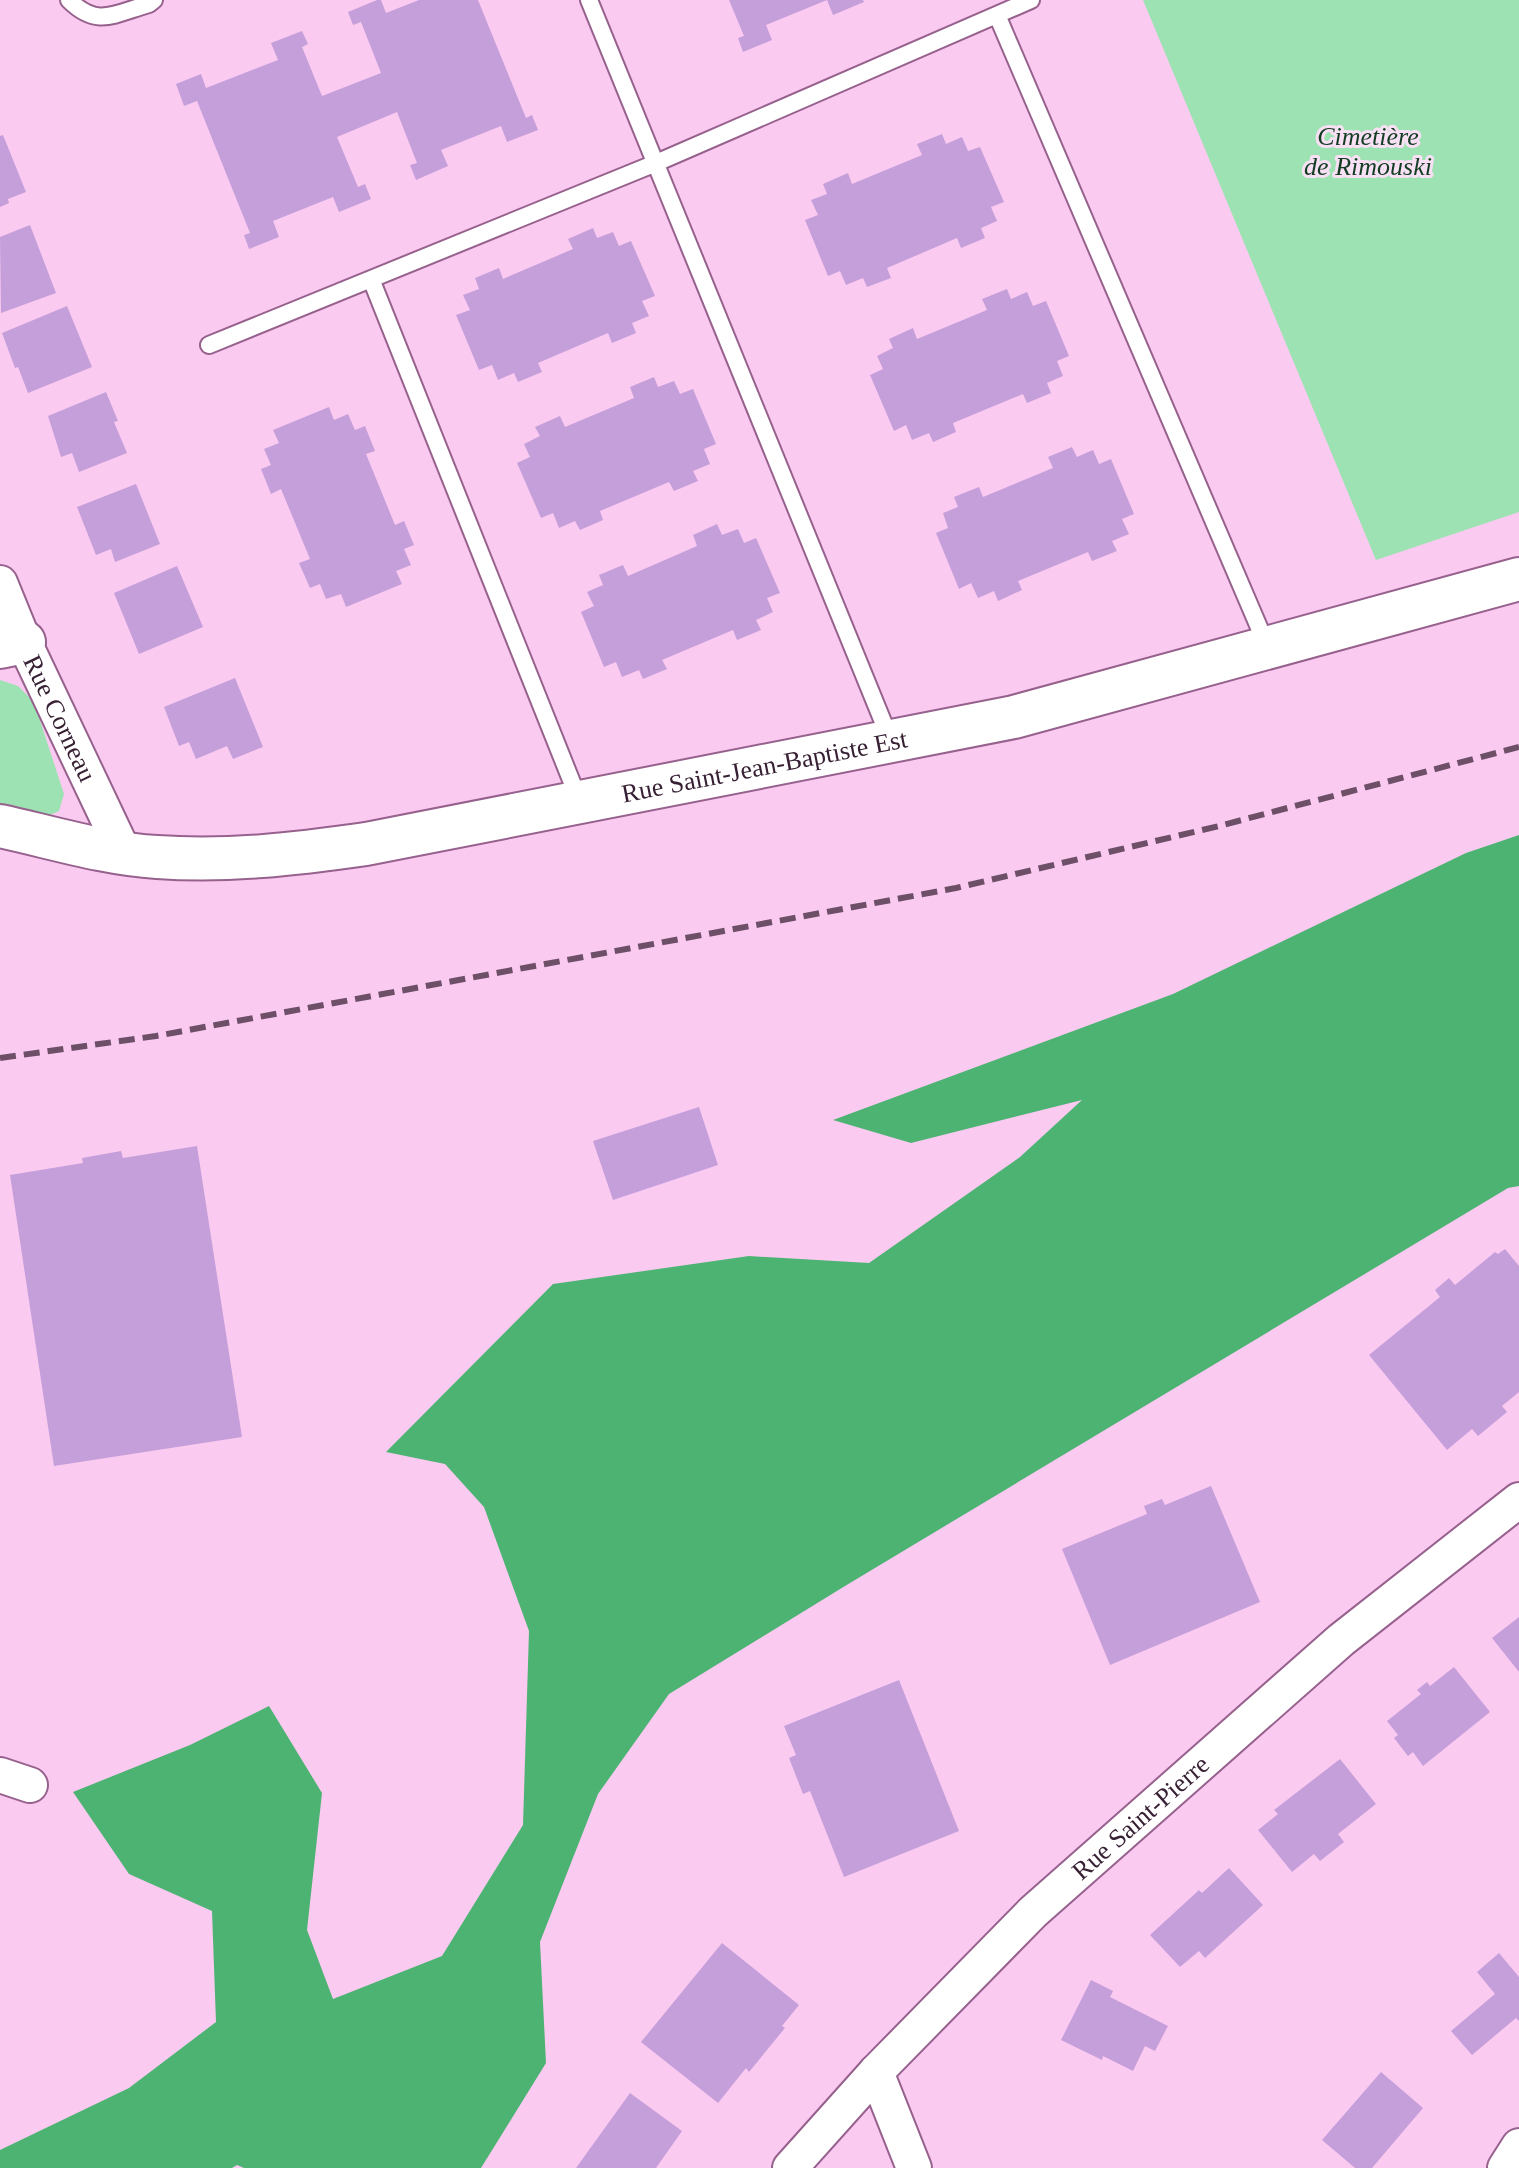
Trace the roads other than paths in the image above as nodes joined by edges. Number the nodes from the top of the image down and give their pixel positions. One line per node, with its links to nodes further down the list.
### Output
1 (69, 0): 2 (lane)
2 (154, 0)
3 (589, 0): 6 (lane)
4 (1031, 0): 5 (lane)
5 (997, 15): 6 (lane); 12 (lane)
6 (656, 163): 7 (lane); 13 (lane)
7 (371, 279): 8 (lane); 14 (lane)
8 (209, 345)
9 (1519, 579): 12 (street, Rue Saint-Jean-Baptiste Est)
10 (0, 583): 11 (street, Rue Corneau)
11 (12, 645): 16 (street, Rue Corneau)
12 (1268, 648): 13 (street, Rue Saint-Jean-Baptiste Est)
13 (891, 741): 14 (street, Rue Saint-Jean-Baptiste Est)
14 (580, 802): 16 (street, Rue Saint-Jean-Baptiste Est)
15 (0, 826): 16 (street, Rue Saint-Jean-Baptiste Est)
16 (124, 853)
17 (1519, 1500): 18 (street, Rue Saint-Pierre)
18 (876, 2072): 20 (street, Rue Saint-Pierre); 21 (street)
19 (1519, 2146): 22 (street)
20 (790, 2168)
21 (914, 2168)
22 (1505, 2168)

